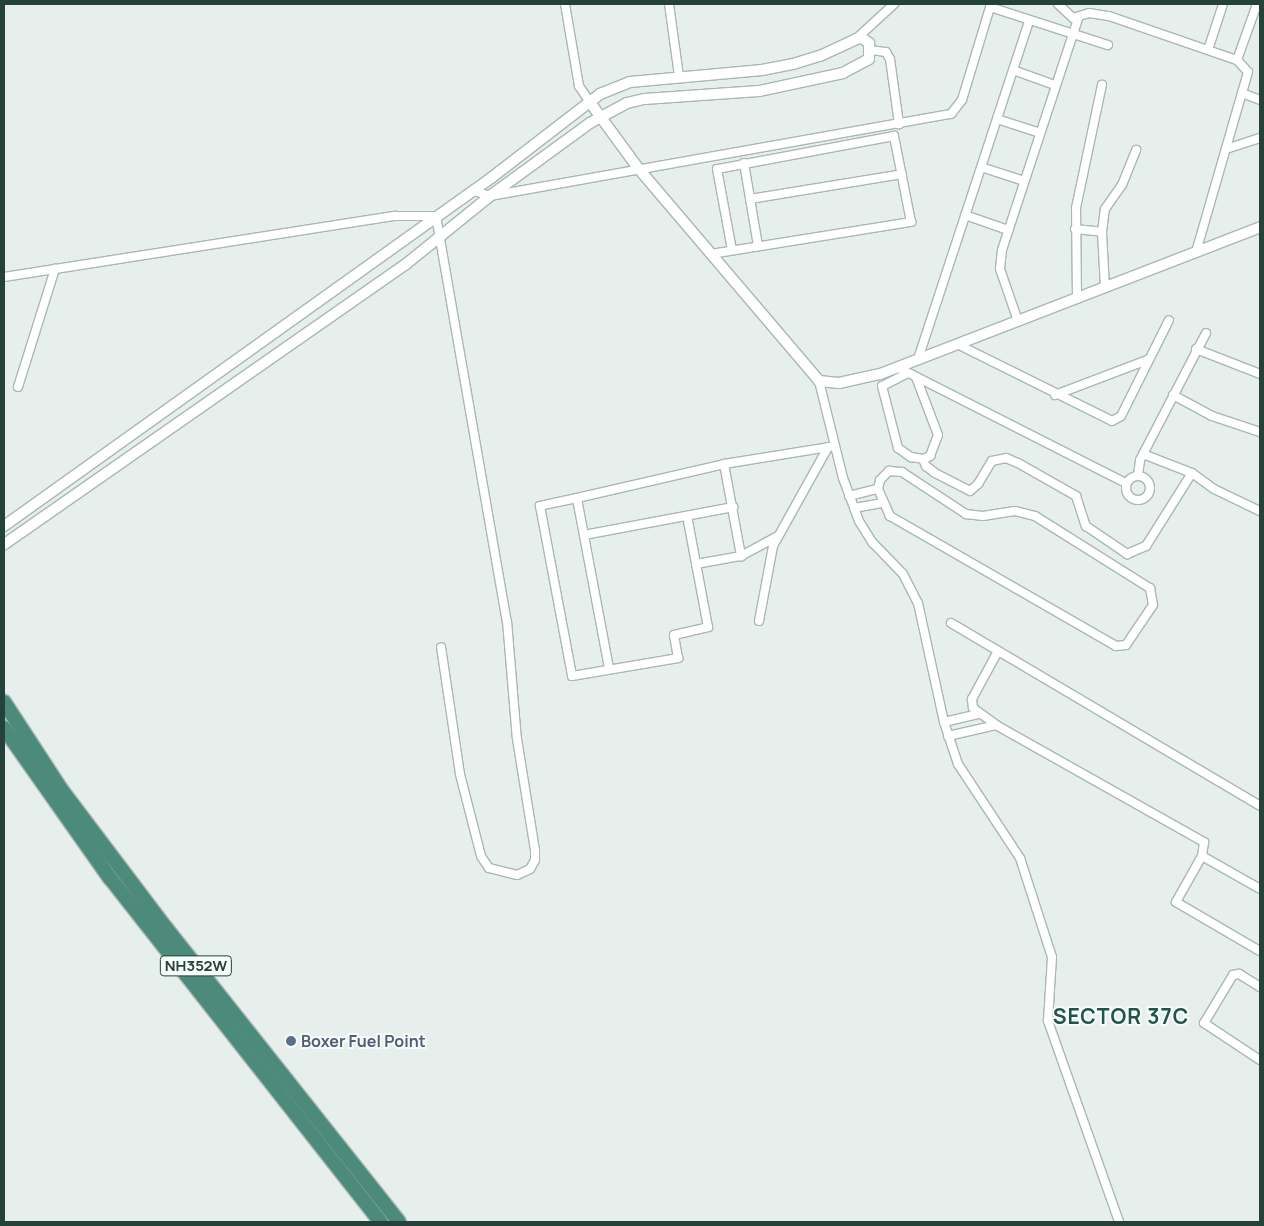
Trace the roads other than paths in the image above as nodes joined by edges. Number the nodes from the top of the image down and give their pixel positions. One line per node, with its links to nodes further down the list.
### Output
1 (565, 4): 20 (street)
2 (669, 4): 16 (street)
3 (894, 4): 10 (street)
4 (1058, 4): 7 (street)
5 (1223, 4): 13 (street)
6 (1257, 4): 14 (street)
7 (1079, 16): 9 (street); 13 (street)
8 (1029, 21): 9 (street); 15 (street); 24 (street)
9 (1072, 35): 11 (street); 17 (street)
10 (856, 38): 12 (street); 16 (street)
11 (1108, 45)
12 (871, 50): 22 (street); 24 (street)
13 (1208, 50): 14 (street)
14 (1237, 60): 19 (street)
15 (1013, 70): 17 (street); 23 (street)
16 (679, 76): 20 (street)
17 (1055, 85): 25 (street)
18 (1102, 85): 40 (street)
19 (1242, 93): 21 (street); 27 (street)
20 (590, 100): 22 (street); 34 (street)
21 (1260, 100)
22 (601, 117): 31 (street); 35 (street)
23 (997, 119): 25 (street); 30 (street)
24 (899, 124): 31 (street)
25 (1040, 133): 33 (street)
26 (1260, 138): 27 (street)
27 (1226, 149): 46 (street)
28 (1136, 150): 42 (street)
29 (744, 163): 32 (street); 36 (street); 45 (street)
30 (981, 167): 33 (street); 37 (street)
31 (638, 168): 35 (street); 47 (street)
32 (902, 174): 36 (street); 44 (street)
33 (1024, 181): 41 (street)
34 (474, 191): 35 (street); 38 (street)
35 (490, 196): 43 (street)
36 (750, 200): 44 (street)
37 (966, 215): 41 (street); 57 (street)
38 (436, 216): 43 (street); 48 (street); 82 (street)
39 (1260, 227): 46 (street)
40 (1075, 229): 42 (street); 51 (street)
41 (1008, 230): 53 (street)
42 (1102, 232): 50 (street)
43 (441, 235): 85 (street); 90 (street)
44 (758, 246): 45 (street)
45 (732, 250): 47 (street)
46 (1196, 252): 50 (street)
47 (711, 254): 62 (street)
48 (55, 269): 49 (street); 63 (street)
49 (4, 277)
50 (1106, 288): 51 (street)
51 (1077, 299): 53 (street)
52 (1168, 320): 58 (street)
53 (1018, 321): 55 (street)
54 (1206, 332): 56 (street)
55 (957, 344): 57 (street); 64 (street)
56 (1196, 349): 60 (street); 65 (street)
57 (918, 359): 59 (street)
58 (1147, 360): 64 (street); 64 (street)
59 (897, 367): 61 (street); 62 (street)
60 (1260, 374)
61 (912, 375): 69 (street); 69 (street); 73 (street)
62 (818, 381): 67 (street)
63 (18, 387)
64 (1055, 395)
65 (1173, 395): 66 (street); 68 (street)
66 (1260, 432)
67 (831, 447): 70 (street); 75 (street); 84 (street)
68 (1143, 454): 71 (street); 72 (street)
69 (923, 459): 71 (street)
70 (724, 464): 76 (street); 78 (street)
71 (1192, 473): 80 (street)
72 (1138, 475): 73 (street); 73 (street)
73 (1126, 483)
74 (878, 489): 75 (street); 77 (street); 77 (street)
75 (849, 496): 79 (street)
76 (577, 498): 83 (street); 92 (street)
77 (882, 503): 79 (street)
78 (732, 507): 81 (street); 86 (street)
79 (854, 508): 95 (street)
80 (1260, 511)
81 (687, 516): 83 (street); 87 (street)
82 (4, 526)
83 (584, 535): 92 (street)
84 (778, 536): 86 (street); 88 (street)
85 (4, 544)
86 (741, 556): 87 (street)
87 (696, 564): 92 (street)
88 (759, 621)
89 (951, 623): 91 (street)
90 (441, 647)
91 (998, 651): 94 (street); 99 (street)
92 (609, 668)
93 (4, 702): 104 (highway, NH352W)
94 (980, 714): 95 (street); 96 (street)
95 (944, 722): 98 (street)
96 (996, 725): 98 (street); 100 (street)
97 (4, 728): 104 (highway, NH352W)
98 (948, 736): 108 (street)
99 (1260, 806)
100 (1202, 856): 101 (street); 102 (street)
101 (1260, 889)
102 (1260, 951)
103 (1260, 987): 105 (street)
104 (259, 1059): 106 (highway, NH352W); 107 (highway, NH352W)
105 (1260, 1060)
106 (381, 1222)
107 (398, 1222)
108 (1119, 1222)

